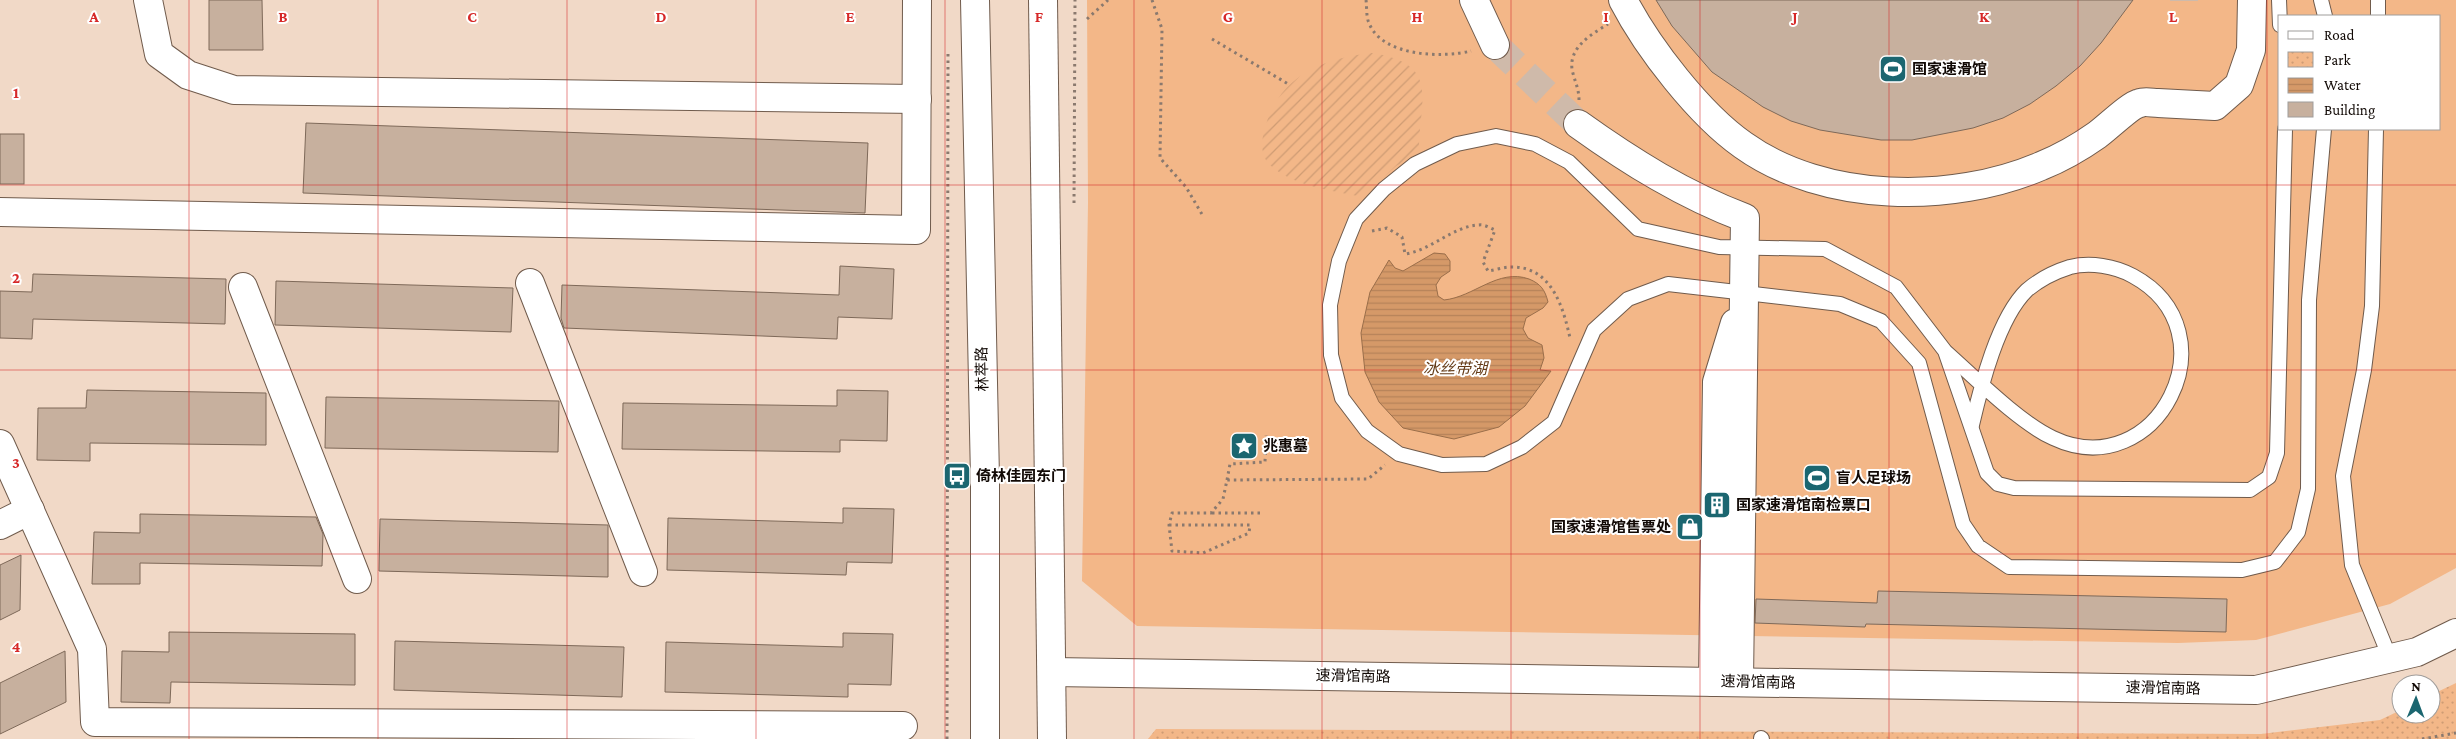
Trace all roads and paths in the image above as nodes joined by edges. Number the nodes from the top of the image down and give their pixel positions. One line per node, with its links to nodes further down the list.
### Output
1 (148, 0): 22 (street)
2 (918, 0): 22 (street)
3 (975, 0): 58 (street, 林萃路)
4 (1043, 0): 51 (street)
5 (1108, 0): 17 (path)
6 (1152, 0): 28 (path)
7 (1366, 0): 19 (path)
8 (1474, 0): 19 (street)
9 (2252, 0): 13 (street)
10 (2279, 0): 14 (lane)
11 (2321, 0): 15 (lane)
12 (2378, 0): 16 (lane)
13 (1626, 5): 23 (path)
14 (2280, 15)
15 (2325, 15)
16 (2378, 15)
17 (1087, 19)
18 (1212, 39): 21 (path)
19 (1495, 45)
20 (948, 48): 57 (path)
21 (1290, 85)
22 (917, 99): 27 (street)
23 (1578, 114): 30 (street)
24 (2285, 130): 37 (lane)
25 (2324, 130): 33 (lane)
26 (2376, 130): 50 (lane)
27 (0, 212)
28 (1202, 216)
29 (1350, 235): 30 (lane); 34 (path); 40 (lane)
30 (1745, 247): 33 (street); 35 (lane)
31 (530, 283): 47 (street)
32 (243, 287): 48 (street)
33 (1745, 293): 40 (lane); 52 (street); 53 (street)
34 (1570, 340)
35 (1945, 351): 36 (lane); 37 (lane)
36 (1981, 384): 36 (lane); 37 (lane)
37 (1972, 427)
38 (1266, 435): 41 (path)
39 (0, 444): 42 (street)
40 (1399, 454): 41 (path)
41 (1227, 480): 43 (path)
42 (30, 510): 46 (street); 54 (street)
43 (1211, 513): 44 (path); 45 (path)
44 (1262, 513)
45 (1169, 525): 45 (path)
46 (0, 526)
47 (643, 572)
48 (357, 579)
49 (2456, 633): 50 (street, 速滑馆南路)
50 (2390, 658): 53 (street, 速滑馆南路)
51 (1052, 672): 52 (street, 速滑馆南路); 59 (street)
52 (1713, 682): 53 (street, 速滑馆南路)
53 (1739, 682)
54 (902, 726)
55 (2456, 733): 56 (path)
56 (2451, 737): 60 (path)
57 (947, 739)
58 (985, 739)
59 (1052, 739)
60 (2422, 739)

